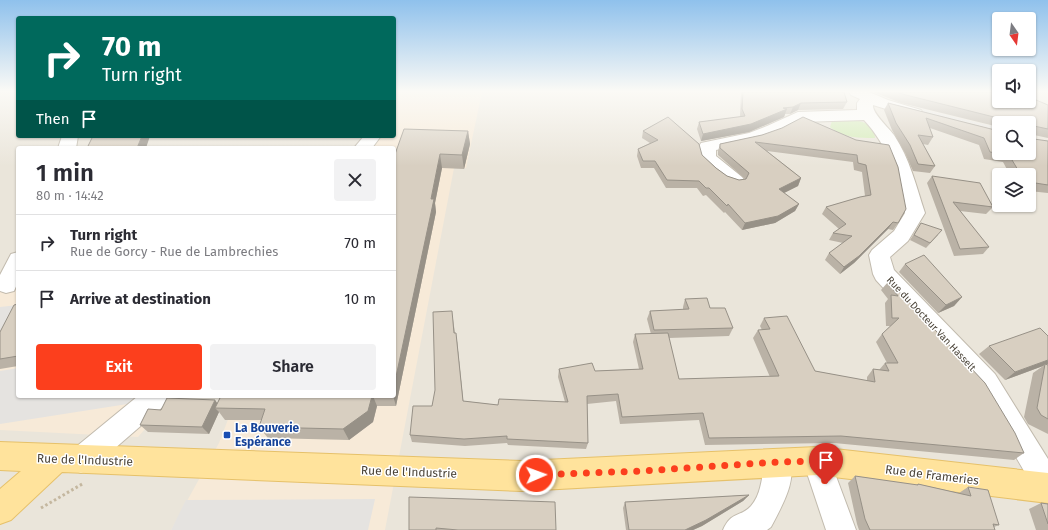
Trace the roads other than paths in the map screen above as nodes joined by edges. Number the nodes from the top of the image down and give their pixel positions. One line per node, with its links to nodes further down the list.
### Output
1 (799, 117): 5 (street)
2 (874, 117): 13 (street, Rue du Docteur Van Hasselt)
3 (371, 138): 4 (street)
4 (365, 146)
5 (736, 181)
6 (16, 264): 7 (street)
7 (6, 286)
8 (154, 398): 12 (street)
9 (0, 456): 12 (main road, Rue de l'Industrie)
10 (817, 461): 11 (main road, Rue de l'Industrie); 13 (main road, Rue de Frameries); 16 (street)
11 (778, 462): 12 (main road, Rue de l'Industrie); 15 (street)
12 (76, 466): 14 (main road)
13 (1048, 487)
14 (0, 509)
15 (738, 530)
16 (841, 530)

